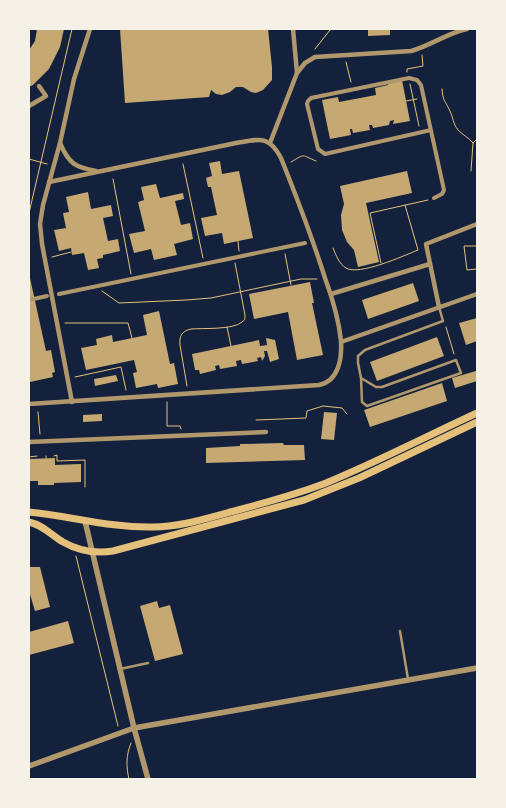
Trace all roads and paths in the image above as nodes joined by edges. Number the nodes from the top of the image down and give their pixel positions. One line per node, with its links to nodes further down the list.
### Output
1 (72, 29): 26 (path)
2 (90, 29): 21 (street)
3 (292, 29): 9 (street)
4 (467, 29): 9 (street)
5 (330, 30): 6 (path)
6 (315, 49)
7 (422, 54): 10 (path)
8 (346, 61): 12 (path)
9 (297, 73): 22 (street)
10 (409, 78): 12 (street); 14 (street); 15 (path)
11 (39, 86): 17 (street)
12 (352, 89): 19 (street)
13 (442, 89): 23 (path)
14 (423, 97): 15 (path); 18 (street)
15 (414, 100): 16 (path); 19 (path)
16 (406, 101)
17 (29, 106)
18 (431, 130): 19 (street); 34 (street)
19 (421, 132)
20 (477, 139): 23 (path)
21 (60, 143): 31 (street); 33 (street)
22 (270, 143): 31 (street); 58 (street)
23 (474, 143): 30 (path)
24 (29, 159): 26 (path)
25 (316, 161): 27 (path)
26 (40, 163): 28 (path); 36 (path)
27 (290, 163)
28 (49, 164)
29 (183, 164): 47 (path)
30 (471, 171)
31 (100, 172): 33 (street)
32 (113, 179): 51 (path)
33 (49, 182): 74 (street)
34 (434, 198): 35 (path)
35 (405, 205): 48 (path); 48 (path)
36 (29, 213)
37 (477, 224): 49 (street)
38 (238, 242): 44 (path)
39 (305, 243): 41 (street)
40 (477, 246): 50 (path)
41 (283, 247): 44 (street); 53 (path)
42 (333, 248): 48 (path)
43 (71, 252): 45 (path)
44 (241, 256): 46 (street)
45 (52, 257)
46 (234, 258): 47 (street); 56 (path)
47 (204, 264): 51 (street)
48 (381, 264)
49 (430, 264): 58 (street); 62 (street)
50 (477, 269)
51 (132, 278): 55 (street)
52 (317, 280): 53 (path)
53 (290, 281): 54 (path); 56 (path)
54 (292, 285)
55 (96, 286): 56 (path); 57 (street)
56 (241, 292): 65 (path)
57 (59, 294)
58 (331, 294): 67 (street)
59 (477, 294): 62 (street)
60 (47, 296): 61 (street)
61 (29, 300)
62 (439, 307): 63 (lane); 67 (street)
63 (443, 321): 69 (path); 71 (lane)
64 (65, 323): 66 (path)
65 (227, 327): 68 (path); 72 (path)
66 (132, 338)
67 (341, 342): 74 (street)
68 (231, 346)
69 (456, 360): 71 (lane); 71 (lane)
70 (75, 377): 73 (path)
71 (361, 378)
72 (187, 386)
73 (126, 390)
74 (72, 402): 76 (street)
75 (167, 402): 82 (path)
76 (29, 404)
77 (38, 412): 84 (path)
78 (477, 413): 91 (main road)
79 (346, 414): 80 (path)
80 (256, 420)
81 (477, 422): 93 (main road)
82 (181, 432)
83 (266, 432): 85 (street)
84 (40, 436)
85 (29, 442)
86 (37, 456): 88 (path)
87 (54, 456): 89 (path)
88 (29, 457)
89 (85, 487)
90 (29, 512): 91 (main road)
91 (85, 521): 93 (street)
92 (29, 522): 93 (main road)
93 (93, 552): 98 (street)
94 (75, 555): 101 (path)
95 (400, 631): 99 (lane)
96 (148, 663): 98 (lane)
97 (477, 668): 99 (street)
98 (120, 669): 100 (street)
99 (408, 680): 100 (street)
100 (134, 728): 103 (street); 105 (street)
101 (116, 731)
102 (131, 742): 104 (path)
103 (29, 766)
104 (129, 779)
105 (148, 779)

